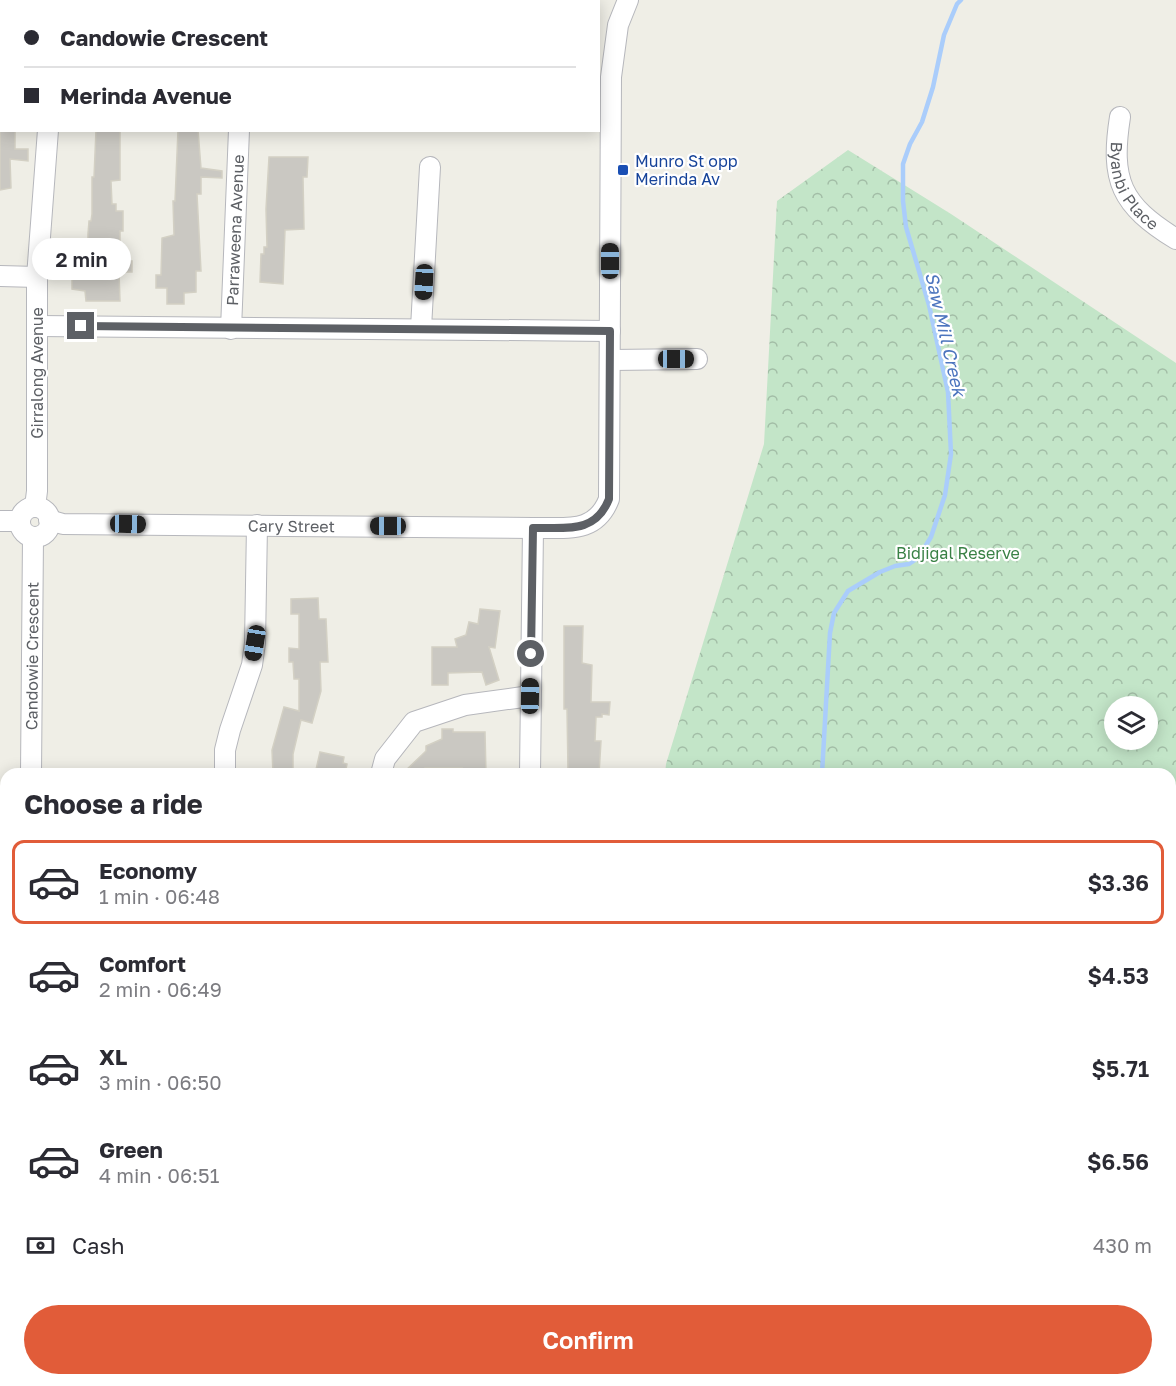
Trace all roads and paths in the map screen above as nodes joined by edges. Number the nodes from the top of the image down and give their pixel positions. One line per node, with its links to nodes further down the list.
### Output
1 (628, 0): 12 (street, Cary Street)
2 (1120, 117): 6 (street, Byanbi Place)
3 (48, 132): 8 (street, Girralong Avenue)
4 (239, 132): 11 (street, Parraweena Avenue)
5 (430, 167): 10 (street)
6 (1176, 239)
7 (0, 276): 8 (street)
8 (37, 277): 9 (street, Girralong Avenue)
9 (38, 326): 11 (street); 15 (street, Girralong Avenue)
10 (421, 328): 11 (street); 12 (street)
11 (231, 329)
12 (610, 331): 14 (street, Cary Street)
13 (697, 359): 14 (street)
14 (611, 360): 18 (street, Cary Street)
15 (42, 514): 16 (street); 17 (street, Cary Street); 19 (street)
16 (10, 521): 19 (street)
17 (257, 525): 18 (street, Cary Street); 22 (street)
18 (533, 528): 20 (street)
19 (33, 537): 21 (street, Candowie Crescent)
20 (530, 696): 23 (street); 24 (street)
21 (31, 768)
22 (225, 768)
23 (383, 768)
24 (530, 768)

